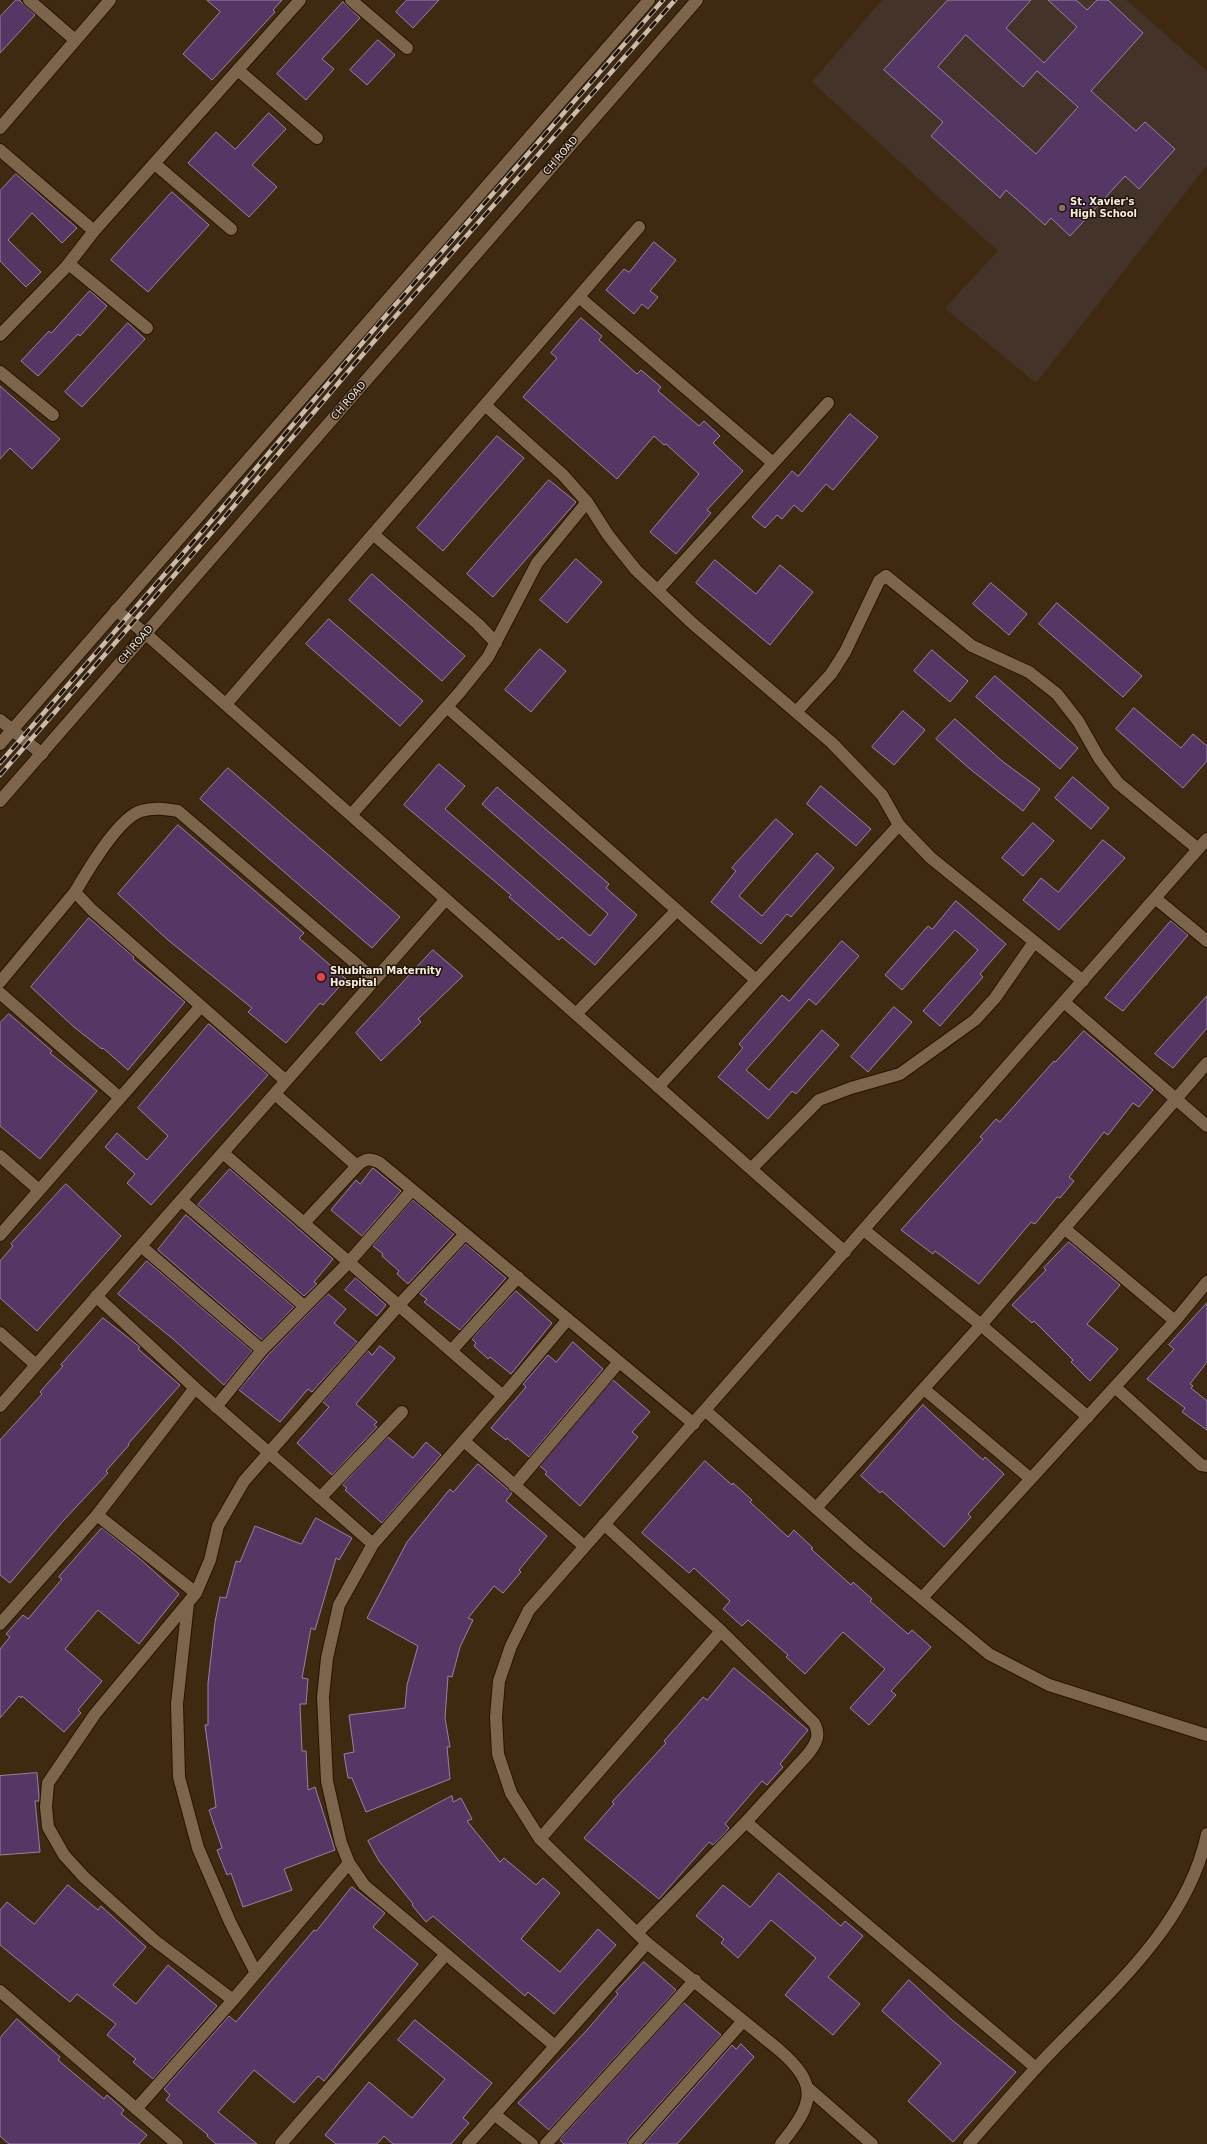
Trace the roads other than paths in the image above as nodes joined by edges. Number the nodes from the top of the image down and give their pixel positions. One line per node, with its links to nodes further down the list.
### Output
1 (29, 0): 7 (street)
2 (110, 0): 7 (street)
3 (300, 0): 9 (street)
4 (352, 0): 8 (street)
5 (650, 0): 29 (street)
6 (697, 0): 30 (street, CH ROAD)
7 (75, 40): 10 (street)
8 (407, 48)
9 (238, 70): 11 (street); 13 (street)
10 (0, 128)
11 (317, 138)
12 (0, 150): 16 (street)
13 (155, 164): 15 (street); 16 (street)
14 (639, 227): 18 (street)
15 (231, 229)
16 (94, 231): 17 (street)
17 (68, 264): 19 (street); 20 (street)
18 (579, 297): 23 (street); 25 (street)
19 (147, 328)
20 (0, 335)
21 (0, 372): 24 (street)
22 (828, 403): 25 (street)
23 (485, 405): 26 (street); 27 (street)
24 (53, 415)
25 (773, 463): 28 (street)
26 (587, 502): 28 (street); 31 (street)
27 (374, 534): 31 (street); 32 (street)
28 (658, 590): 34 (street)
29 (116, 610): 30 (street); 36 (street)
30 (146, 634): 32 (street); 38 (street, CH ROAD)
31 (496, 643): 33 (street)
32 (226, 704): 40 (street)
33 (447, 707): 40 (street); 47 (street)
34 (796, 712): 41 (street); 43 (street)
35 (0, 720): 36 (street)
36 (12, 730): 37 (street); 38 (street)
37 (0, 744)
38 (42, 754): 39 (street, CH ROAD)
39 (0, 801)
40 (351, 815): 46 (street)
41 (899, 825): 49 (street); 51 (street)
42 (1207, 839): 43 (street)
43 (1198, 849): 45 (street)
44 (75, 892): 50 (street); 53 (street); 56 (street)
45 (1156, 898): 48 (street); 52 (street)
46 (446, 899): 50 (street); 57 (street)
47 (677, 910): 51 (street); 57 (street)
48 (1207, 941)
49 (1034, 942): 52 (street); 68 (street)
50 (375, 980): 59 (street)
51 (756, 980): 60 (street)
52 (1083, 981): 55 (street)
53 (0, 982)
54 (0, 993): 62 (street)
55 (1064, 1002): 63 (street); 74 (street)
56 (201, 1006): 59 (street); 62 (street)
57 (576, 1014): 60 (street)
58 (1207, 1063): 63 (street)
59 (286, 1081): 61 (street)
60 (658, 1087): 68 (street)
61 (275, 1094): 65 (street); 67 (street)
62 (120, 1098): 69 (street)
63 (1176, 1099): 64 (street); 73 (street)
64 (1207, 1126)
65 (223, 1152): 71 (street); 72 (street)
66 (0, 1156): 69 (street)
67 (357, 1166): 70 (street); 72 (street)
68 (751, 1169): 78 (street)
69 (39, 1190): 76 (street)
70 (412, 1190): 75 (street); 79 (street)
71 (181, 1200): 77 (street); 84 (street)
72 (304, 1223): 79 (street)
73 (1064, 1228): 86 (street); 87 (street)
74 (864, 1230): 78 (street); 87 (street)
75 (465, 1234): 80 (street); 83 (street)
76 (0, 1235)
77 (141, 1246): 82 (street); 89 (street)
78 (845, 1252): 99 (street)
79 (349, 1262): 83 (street); 84 (street)
80 (518, 1277): 85 (street); 90 (street)
81 (1207, 1282): 86 (street)
82 (96, 1296): 92 (street); 94 (street)
83 (399, 1305): 90 (street); 104 (street)
84 (304, 1306): 89 (street)
85 (568, 1319): 91 (street); 96 (street)
86 (1175, 1321): 93 (street)
87 (981, 1325): 95 (street); 101 (street)
88 (0, 1333): 92 (street)
89 (262, 1350): 98 (street)
90 (451, 1351): 96 (street)
91 (619, 1362): 102 (street); 107 (street)
92 (36, 1365): 97 (street)
93 (1115, 1387): 101 (street); 105 (street)
94 (195, 1388): 98 (street); 110 (street)
95 (924, 1389): 106 (street); 109 (street)
96 (503, 1396): 103 (street)
97 (0, 1406)
98 (216, 1407): 104 (street)
99 (706, 1411): 102 (street); 109 (street)
100 (402, 1412): 108 (street)
101 (1088, 1417): 106 (street)
102 (694, 1424): 111 (street)
103 (464, 1442): 107 (street); 112 (street)
104 (269, 1453): 108 (street); 114 (street)
105 (1207, 1466)
106 (1031, 1479): 115 (street)
107 (514, 1486): 113 (street)
108 (320, 1498): 112 (street)
109 (816, 1508): 115 (street)
110 (97, 1515): 114 (street); 117 (street)
111 (604, 1524): 113 (street); 118 (street)
112 (373, 1544): 123 (street)
113 (584, 1546): 122 (street)
114 (196, 1593): 116 (street)
115 (922, 1598): 119 (street)
116 (188, 1603): 127 (street); 130 (street)
117 (0, 1624)
118 (721, 1631): 120 (street); 122 (street)
119 (1207, 1735)
120 (746, 1822): 124 (street); 133 (street)
121 (1207, 1834): 133 (street)
122 (540, 1839): 124 (street)
123 (349, 1862): 126 (street); 127 (street)
124 (637, 1933): 125 (street)
125 (647, 1943): 128 (street); 132 (street)
126 (446, 1954): 132 (street); 138 (street)
127 (256, 1973): 130 (street)
128 (695, 1980): 131 (street); 141 (street)
129 (0, 1991): 135 (street)
130 (233, 2000): 135 (street)
131 (743, 2021): 134 (street); 142 (street)
132 (555, 2046): 136 (street)
133 (1036, 2068): 145 (street)
134 (808, 2088): 143 (street); 144 (street)
135 (136, 2108): 137 (street)
136 (494, 2114): 139 (street); 140 (street)
137 (177, 2144)
138 (281, 2144)
139 (468, 2144)
140 (532, 2144)
141 (546, 2144)
142 (634, 2144)
143 (781, 2144)
144 (872, 2144)
145 (969, 2144)

